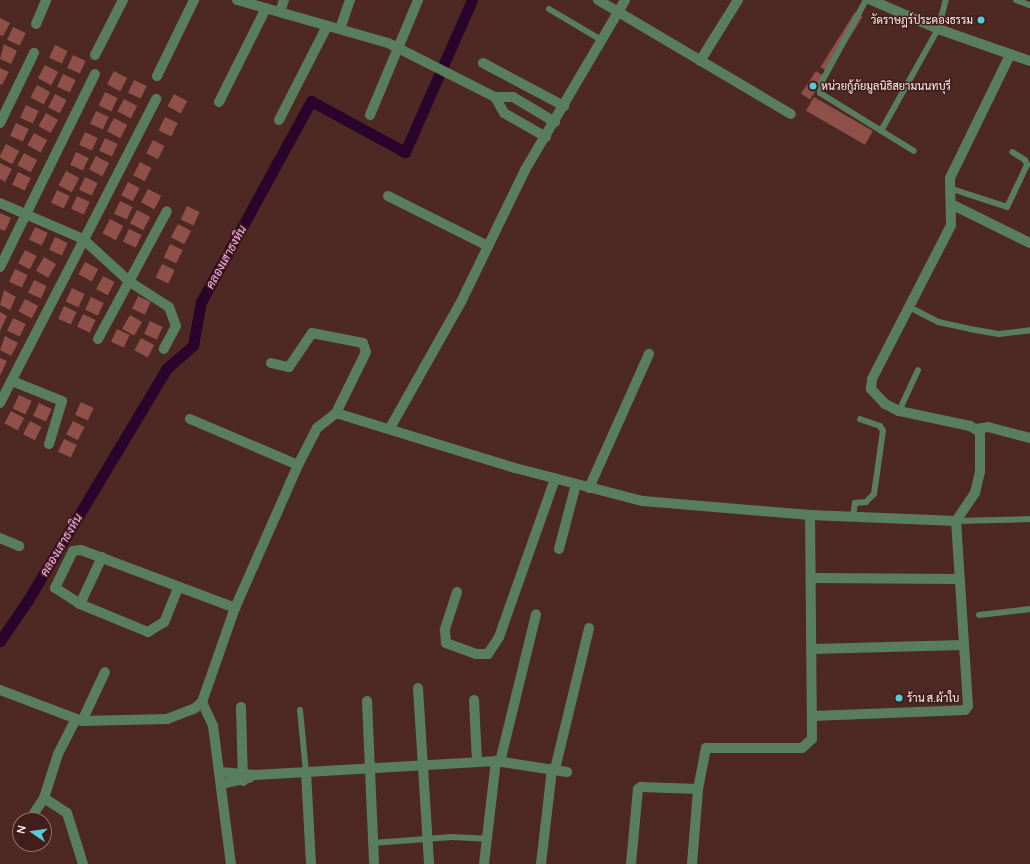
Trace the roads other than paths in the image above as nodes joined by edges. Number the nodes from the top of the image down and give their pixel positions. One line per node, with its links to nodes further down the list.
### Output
1 (46, 0): 20 (street)
2 (123, 0): 27 (street)
3 (194, 0): 33 (street)
4 (237, 0): 16 (street)
5 (284, 0): 18 (street)
6 (350, 0): 22 (street)
7 (418, 0): 25 (street)
8 (598, 0): 19 (street)
9 (625, 0): 19 (street)
10 (738, 0): 29 (street)
11 (866, 0): 43 (lane)
12 (946, 0): 23 (lane)
13 (1016, 0): 15 (lane)
14 (876, 1): 23 (street)
15 (1029, 5)
16 (266, 8): 18 (street); 36 (street)
17 (549, 9): 24 (lane)
18 (280, 12): 21 (street)
19 (618, 13): 24 (street); 29 (street)
20 (36, 24)
21 (327, 26): 22 (street); 40 (street)
22 (340, 29): 25 (street)
23 (938, 29): 28 (street); 43 (lane)
24 (603, 41): 37 (street)
25 (399, 48): 34 (street); 39 (street)
26 (34, 53): 42 (street)
27 (95, 55)
28 (1010, 55): 30 (street); 47 (street)
29 (700, 61): 38 (street)
30 (1030, 61)
31 (483, 63): 37 (street)
32 (95, 74): 52 (street)
33 (157, 76)
34 (495, 97): 41 (street); 44 (street)
35 (156, 99): 53 (street)
36 (219, 102)
37 (564, 106): 41 (street)
38 (791, 114)
39 (370, 115)
40 (278, 120)
41 (555, 122): 44 (street)
42 (0, 123)
43 (881, 132): 45 (lane)
44 (546, 137): 55 (street)
45 (914, 151)
46 (1012, 152): 47 (lane)
47 (948, 188): 50 (street)
48 (388, 196): 55 (street)
49 (0, 203): 52 (street)
50 (951, 204): 54 (street); 58 (street)
51 (167, 211): 57 (street)
52 (28, 213): 53 (street); 56 (street)
53 (83, 239): 57 (street); 65 (street)
54 (1030, 243)
55 (488, 246): 71 (street)
56 (0, 267)
57 (130, 282): 60 (street); 61 (street)
58 (909, 307): 59 (lane); 67 (street)
59 (1030, 330)
60 (98, 339)
61 (164, 349)
62 (649, 354): 78 (street)
63 (271, 363): 68 (street)
64 (918, 370): 67 (lane)
65 (12, 381): 66 (street); 74 (street)
66 (0, 403)
67 (899, 411): 72 (street)
68 (336, 413): 71 (street); 75 (street)
69 (190, 419): 75 (street)
70 (860, 419): 80 (lane)
71 (390, 428): 76 (street)
72 (976, 429): 73 (street); 82 (street)
73 (1030, 438)
74 (49, 444)
75 (298, 465): 92 (street)
76 (555, 479): 77 (street); 90 (street)
77 (576, 484): 78 (street); 85 (street)
78 (589, 488): 79 (street)
79 (810, 515): 80 (street); 87 (street)
80 (853, 517): 82 (street)
81 (1030, 518): 82 (lane)
82 (956, 521): 88 (street)
83 (0, 538): 84 (street)
84 (19, 546)
85 (559, 549)
86 (102, 557): 89 (street); 91 (street); 91 (street)
87 (812, 578): 88 (street); 98 (street)
88 (958, 579): 97 (street)
89 (178, 588): 91 (street); 92 (street)
90 (457, 592)
91 (80, 604)
92 (235, 608): 104 (street)
93 (1030, 609): 95 (lane)
94 (536, 614): 110 (street)
95 (979, 616)
96 (590, 628): 113 (street)
97 (963, 645): 98 (street); 107 (street)
98 (812, 649): 107 (street)
99 (105, 672): 108 (street)
100 (418, 688): 111 (street)
101 (0, 690): 108 (street)
102 (474, 700): 109 (street)
103 (367, 701): 112 (street)
104 (202, 702): 108 (street); 114 (street)
105 (241, 707): 117 (street)
106 (300, 710): 115 (lane)
107 (812, 716): 119 (street)
108 (78, 720): 120 (street)
109 (477, 762): 110 (street); 111 (street)
110 (498, 762): 113 (street); 123 (street)
111 (423, 766): 112 (street); 122 (street)
112 (370, 769): 115 (street); 124 (street)
113 (553, 769): 116 (street); 131 (street)
114 (220, 772): 117 (street); 118 (street)
115 (306, 772): 117 (street); 127 (street)
116 (567, 772)
117 (243, 776): 118 (street)
118 (221, 784): 126 (street)
119 (698, 789): 132 (street); 133 (street)
120 (44, 798): 121 (street); 125 (street)
121 (35, 812)
122 (428, 839): 123 (lane); 124 (lane); 129 (street)
123 (487, 839): 130 (street)
124 (373, 843): 128 (street)
125 (83, 864)
126 (231, 864)
127 (311, 864)
128 (374, 864)
129 (429, 864)
130 (484, 864)
131 (541, 864)
132 (632, 864)
133 (692, 864)

